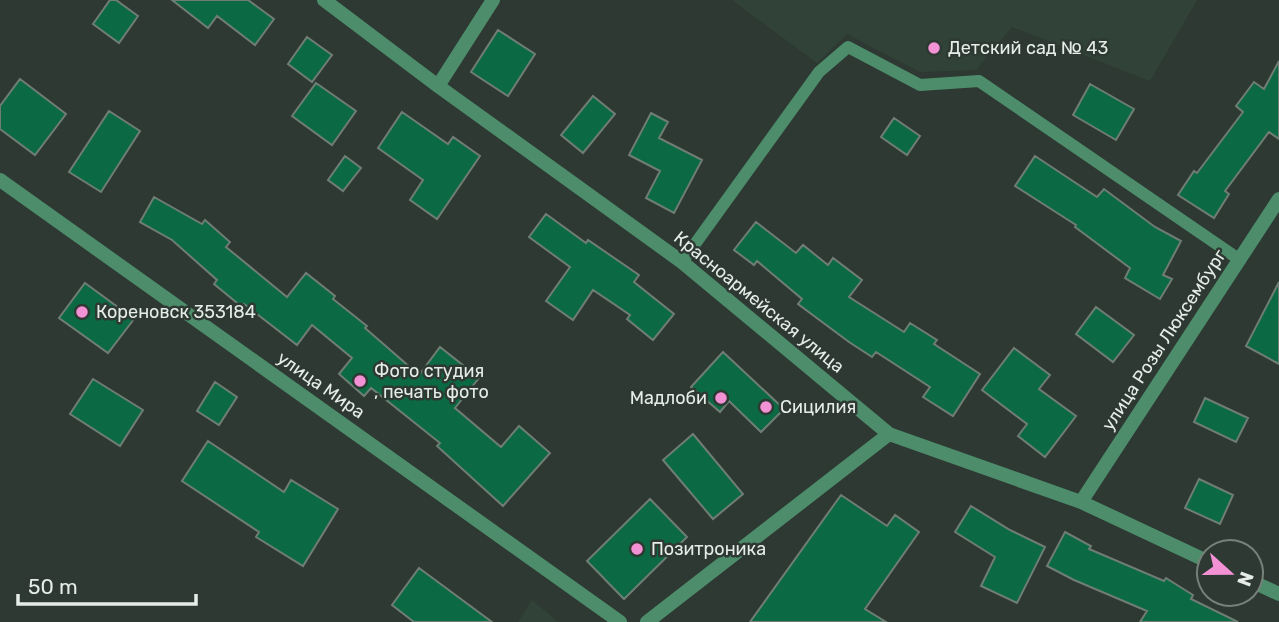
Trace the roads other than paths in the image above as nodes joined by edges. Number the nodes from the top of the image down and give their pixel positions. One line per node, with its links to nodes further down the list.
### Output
1 (324, 0): 3 (street, Красноармейская улица)
2 (493, 0): 3 (street)
3 (438, 86): 7 (street, Красноармейская улица)
4 (0, 180): 11 (street, улица Мира)
5 (1279, 199): 6 (street, улица Розы Люксембург)
6 (1240, 260): 7 (lane); 9 (street, улица Розы Люксембург)
7 (682, 262): 8 (street, Красноармейская улица)
8 (889, 434): 9 (street, Красноармейская улица); 12 (street)
9 (1082, 502): 10 (street, Красноармейская улица)
10 (1195, 555)
11 (620, 622)
12 (647, 622)

